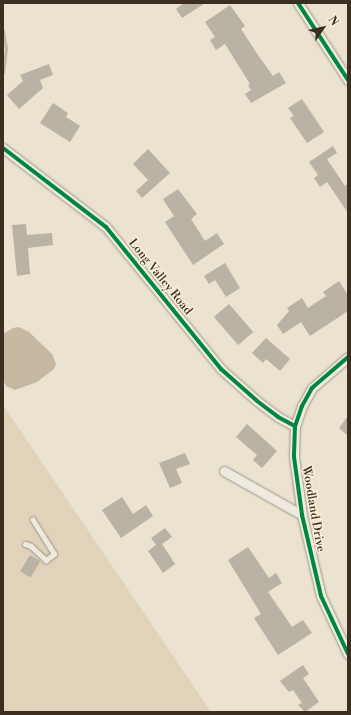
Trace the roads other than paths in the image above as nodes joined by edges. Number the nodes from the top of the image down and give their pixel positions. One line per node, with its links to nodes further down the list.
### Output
1 (298, 3): 2 (street)
2 (348, 80)
3 (3, 148): 5 (street, Long Valley Road)
4 (348, 357): 5 (street, Woodland Drive)
5 (295, 426): 7 (street, Woodland Drive)
6 (224, 471): 7 (street, Woodland Drive)
7 (302, 516): 10 (street, Woodland Drive)
8 (33, 520): 9 (lane)
9 (25, 544)
10 (348, 654)

